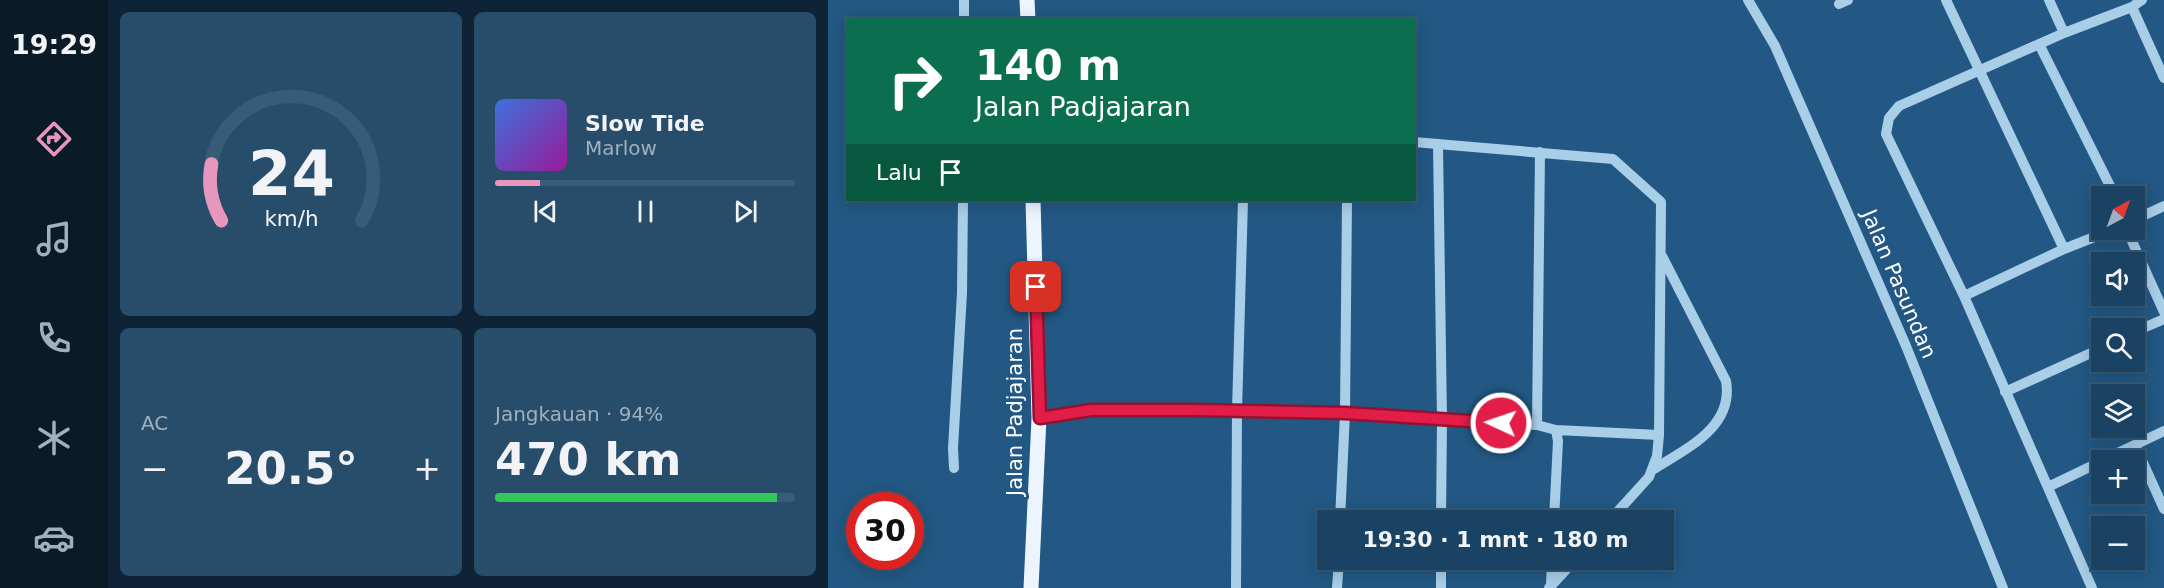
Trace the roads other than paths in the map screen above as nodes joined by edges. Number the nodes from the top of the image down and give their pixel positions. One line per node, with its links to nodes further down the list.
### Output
1 (964, 0): 8 (street)
2 (1027, 0): 9 (main road)
3 (1748, 0): 62 (street, Jalan Pasundan)
4 (1946, 0): 12 (street)
5 (2049, 0): 10 (street)
6 (2142, 0): 7 (street)
7 (2132, 7): 10 (street); 13 (street)
8 (964, 18)
9 (1028, 18)
10 (2064, 33): 11 (street)
11 (2039, 44): 12 (street); 17 (street)
12 (1979, 71): 26 (street); 28 (street)
13 (2164, 78)
14 (1416, 142): 15 (street)
15 (1438, 144): 16 (street); 37 (street)
16 (1540, 153): 27 (street); 38 (street)
17 (2110, 186)
18 (963, 201): 45 (street)
19 (1033, 201): 36 (main road, Jalan Padjajaran)
20 (1243, 201): 34 (street)
21 (1347, 201): 35 (street)
22 (2164, 206): 23 (street)
23 (2145, 215)
24 (2091, 238): 26 (street)
25 (2132, 240): 29 (street)
26 (2064, 249): 28 (street)
27 (1660, 253): 41 (street); 46 (street)
28 (1964, 296): 33 (street)
29 (2164, 312)
30 (2164, 319): 31 (street)
31 (2145, 327)
32 (2091, 353): 33 (street)
33 (2005, 392): 47 (street)
34 (1237, 411): 35 (street); 36 (street); 59 (street)
35 (1345, 413): 37 (street); 49 (street)
36 (1040, 418): 58 (main road, Jalan Padjajaran)
37 (1442, 420): 38 (street); 50 (street)
38 (1538, 425): 39 (street)
39 (1556, 430): 41 (street); 51 (street)
40 (2164, 432): 42 (street)
41 (1659, 435): 46 (street)
42 (2136, 445): 43 (street); 48 (street)
43 (2125, 450)
44 (2091, 466): 47 (street)
45 (954, 468)
46 (1654, 469): 52 (street)
47 (2048, 487): 63 (street)
48 (2164, 509)
49 (1340, 510)
50 (1441, 510)
51 (1555, 510)
52 (1619, 510)
53 (1338, 570): 60 (street)
54 (1441, 570): 61 (street)
55 (1551, 570): 57 (street)
56 (1566, 570): 57 (street)
57 (1550, 587)
58 (1031, 588)
59 (1236, 588)
60 (1337, 588)
61 (1441, 588)
62 (2003, 588)
63 (2092, 588)

